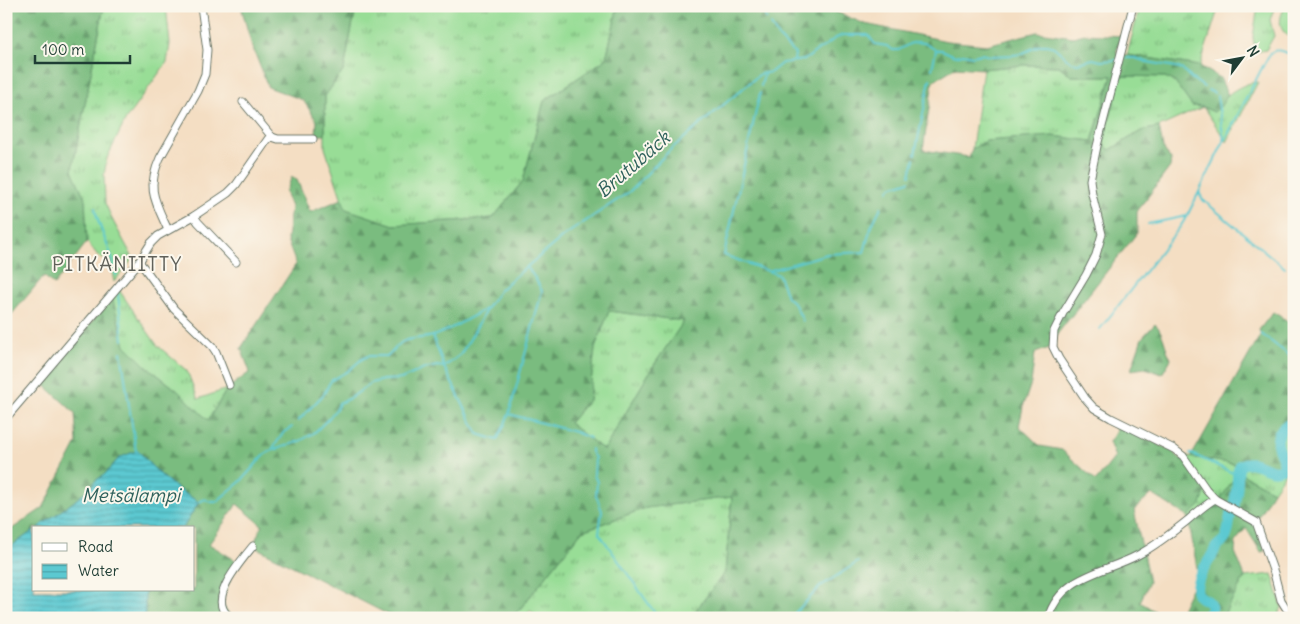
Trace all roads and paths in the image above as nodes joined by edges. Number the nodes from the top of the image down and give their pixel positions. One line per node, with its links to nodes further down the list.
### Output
1 (201, 6): 7 (street)
2 (1133, 6): 12 (street)
3 (243, 102): 4 (street)
4 (272, 137): 5 (street); 6 (street)
5 (312, 139)
6 (194, 216): 7 (street); 9 (street)
7 (168, 230): 8 (street)
8 (139, 262): 10 (street); 11 (street)
9 (236, 262)
10 (229, 386)
11 (6, 418)
12 (1215, 499): 14 (street); 16 (street)
13 (253, 546): 15 (street)
14 (1294, 612)
15 (232, 618)
16 (1048, 618)

